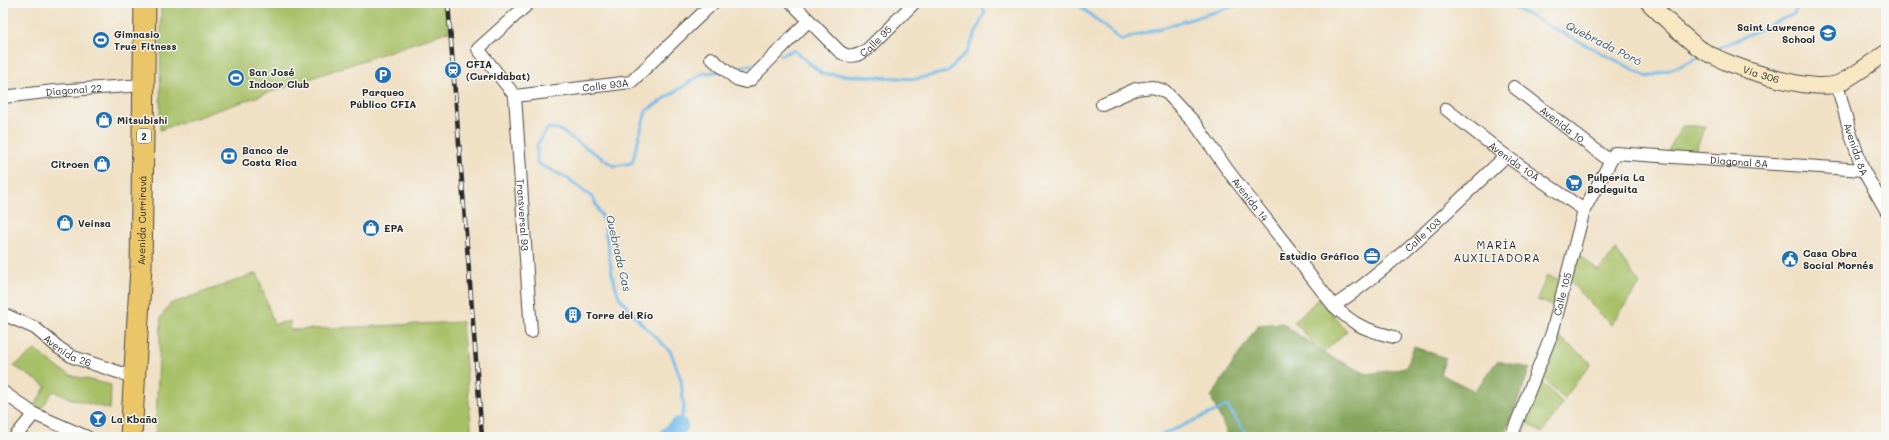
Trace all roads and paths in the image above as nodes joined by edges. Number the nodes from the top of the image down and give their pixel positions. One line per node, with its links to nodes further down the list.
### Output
1 (145, 3): 11 (highway, Avenida Curriravá / 2)
2 (529, 3): 13 (street)
3 (713, 3): 13 (street, Calle 93A)
4 (792, 3): 7 (street)
5 (914, 3): 7 (street, Calle 95)
6 (1649, 3): 10 (street, Vía 306)
7 (809, 20): 9 (street)
8 (1886, 53): 10 (street)
9 (711, 58)
10 (1837, 84): 19 (street, Avenida 8A)
11 (144, 85): 14 (street, Diagonal 22); 26 (highway, Avenida Curriravá / 2)
12 (1514, 87): 18 (street, Avenida 10)
13 (515, 96): 24 (street, Transversal 93)
14 (3, 97)
15 (1102, 104): 22 (street, Avenida 14)
16 (1446, 109): 17 (street, Avenida 10A)
17 (1506, 156): 20 (street, Avenida 10A); 22 (street, Calle 103)
18 (1612, 157): 19 (street, Diagonal 8A); 20 (street, Calle 105)
19 (1863, 170): 21 (street, Avenida 8A)
20 (1584, 210): 32 (street, Calle 105)
21 (1886, 210)
22 (1334, 306): 25 (street, Avenida 14)
23 (3, 314): 26 (street, Avenida 26)
24 (531, 332)
25 (1394, 337)
26 (136, 378): 31 (highway, Avenida Curriravá / 2)
27 (3, 392): 28 (street)
28 (34, 414): 29 (street); 30 (street)
29 (15, 437)
30 (87, 437)
31 (131, 437)
32 (1511, 437)

